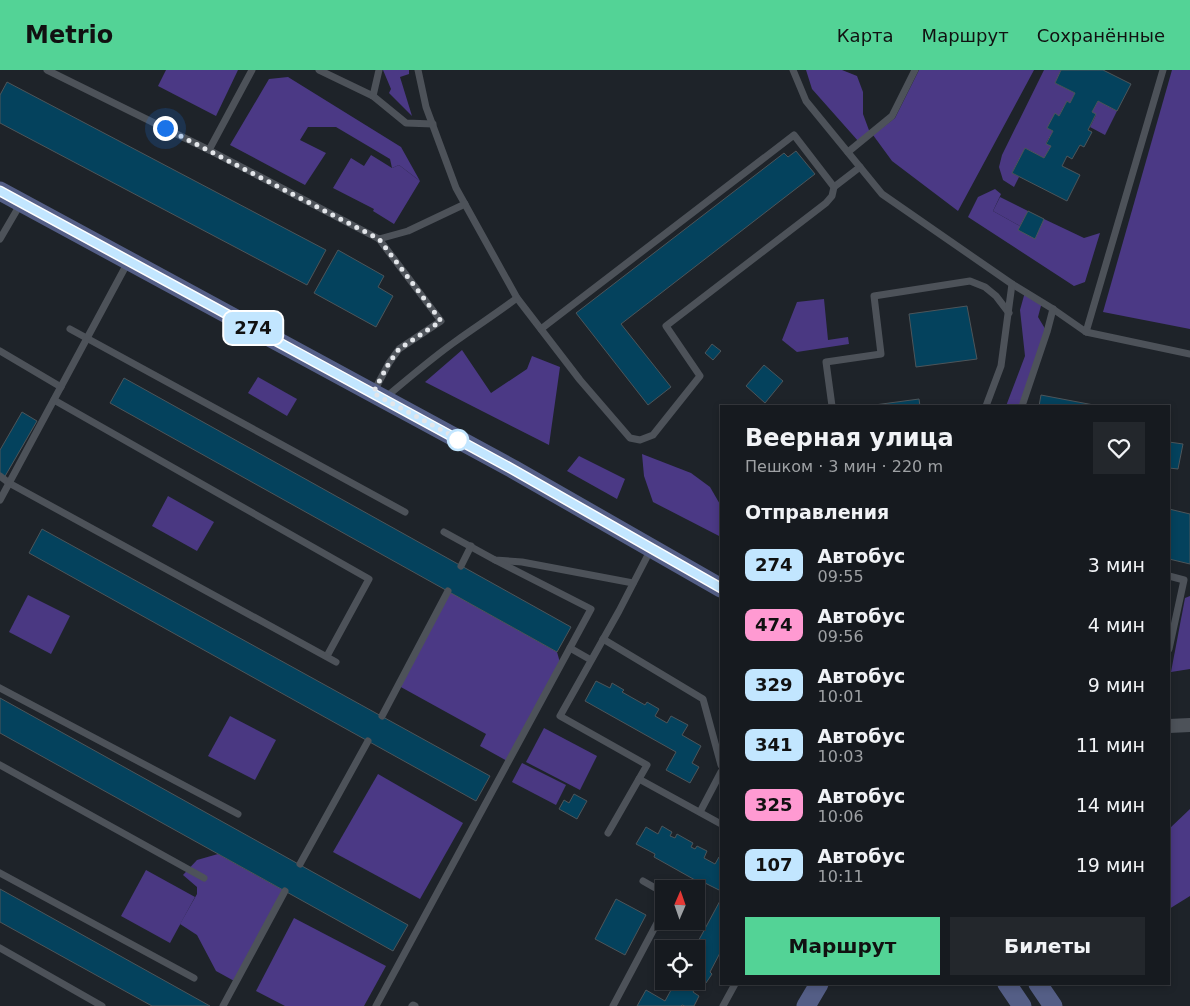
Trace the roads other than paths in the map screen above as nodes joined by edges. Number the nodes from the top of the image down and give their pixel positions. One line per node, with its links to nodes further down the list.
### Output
1 (47, 70): 11 (lane)
2 (252, 70): 11 (lane)
3 (319, 70): 9 (lane)
4 (380, 70): 9 (lane)
5 (418, 70): 10 (lane)
6 (793, 70): 12 (lane)
7 (915, 70): 12 (lane)
8 (1163, 70): 27 (lane)
9 (374, 96): 10 (lane)
10 (433, 124): 17 (lane)
11 (209, 150): 19 (lane)
12 (848, 152): 13 (lane)
13 (860, 167): 14 (lane); 21 (lane)
14 (834, 187): 26 (lane); 26 (lane)
15 (0, 190): 16 (street)
16 (21, 202): 18 (lane); 20 (street)
17 (465, 204): 19 (lane); 22 (lane)
18 (0, 239)
19 (379, 239): 32 (lane)
20 (128, 261): 28 (lane); 32 (street)
21 (1012, 284): 23 (lane); 24 (lane)
22 (517, 298): 26 (lane); 32 (lane)
23 (1053, 309): 27 (lane); 36 (lane)
24 (1009, 313): 34 (lane); 35 (lane)
25 (70, 329): 28 (lane)
26 (541, 329)
27 (1086, 332): 30 (lane)
28 (86, 338): 31 (lane); 40 (lane)
29 (0, 351): 31 (lane)
30 (1190, 354)
31 (61, 387): 33 (lane)
32 (378, 396): 43 (street)
33 (54, 400): 38 (lane); 53 (lane)
34 (832, 405)
35 (986, 405)
36 (1022, 405)
37 (0, 476): 38 (lane)
38 (9, 483): 39 (lane); 53 (lane)
39 (0, 500)
40 (404, 512)
41 (444, 532): 42 (lane)
42 (471, 546): 44 (lane); 45 (lane)
43 (652, 549): 47 (lane); 48 (street)
44 (495, 560): 47 (lane); 52 (lane)
45 (461, 566)
46 (1170, 576): 51 (lane)
47 (633, 584): 50 (lane)
48 (720, 587)
49 (448, 591): 57 (lane)
50 (603, 639): 54 (lane); 61 (lane)
51 (1170, 643)
52 (570, 648): 54 (lane); 84 (lane)
53 (326, 656): 55 (lane)
54 (591, 660): 64 (lane)
55 (336, 662)
56 (0, 688): 66 (lane)
57 (382, 716)
58 (1190, 725): 59 (street)
59 (1170, 726)
60 (368, 741): 69 (lane)
61 (720, 761)
62 (0, 765): 71 (lane)
63 (720, 774): 65 (lane)
64 (639, 779): 65 (lane); 68 (lane)
65 (700, 812): 67 (lane)
66 (238, 814)
67 (720, 823)
68 (608, 833)
69 (300, 864)
70 (0, 873): 77 (lane)
71 (204, 878)
72 (643, 881): 73 (lane)
73 (655, 888)
74 (285, 891): 83 (lane)
75 (655, 927): 85 (lane)
76 (0, 948): 82 (lane)
77 (194, 978)
78 (734, 985): 86 (lane)
79 (818, 985): 87 (street)
80 (1008, 985): 88 (street)
81 (1039, 985): 89 (street)
82 (102, 1006)
83 (223, 1006)
84 (376, 1006)
85 (613, 1006)
86 (723, 1006)
87 (806, 1006)
88 (1022, 1006)
89 (1053, 1006)

